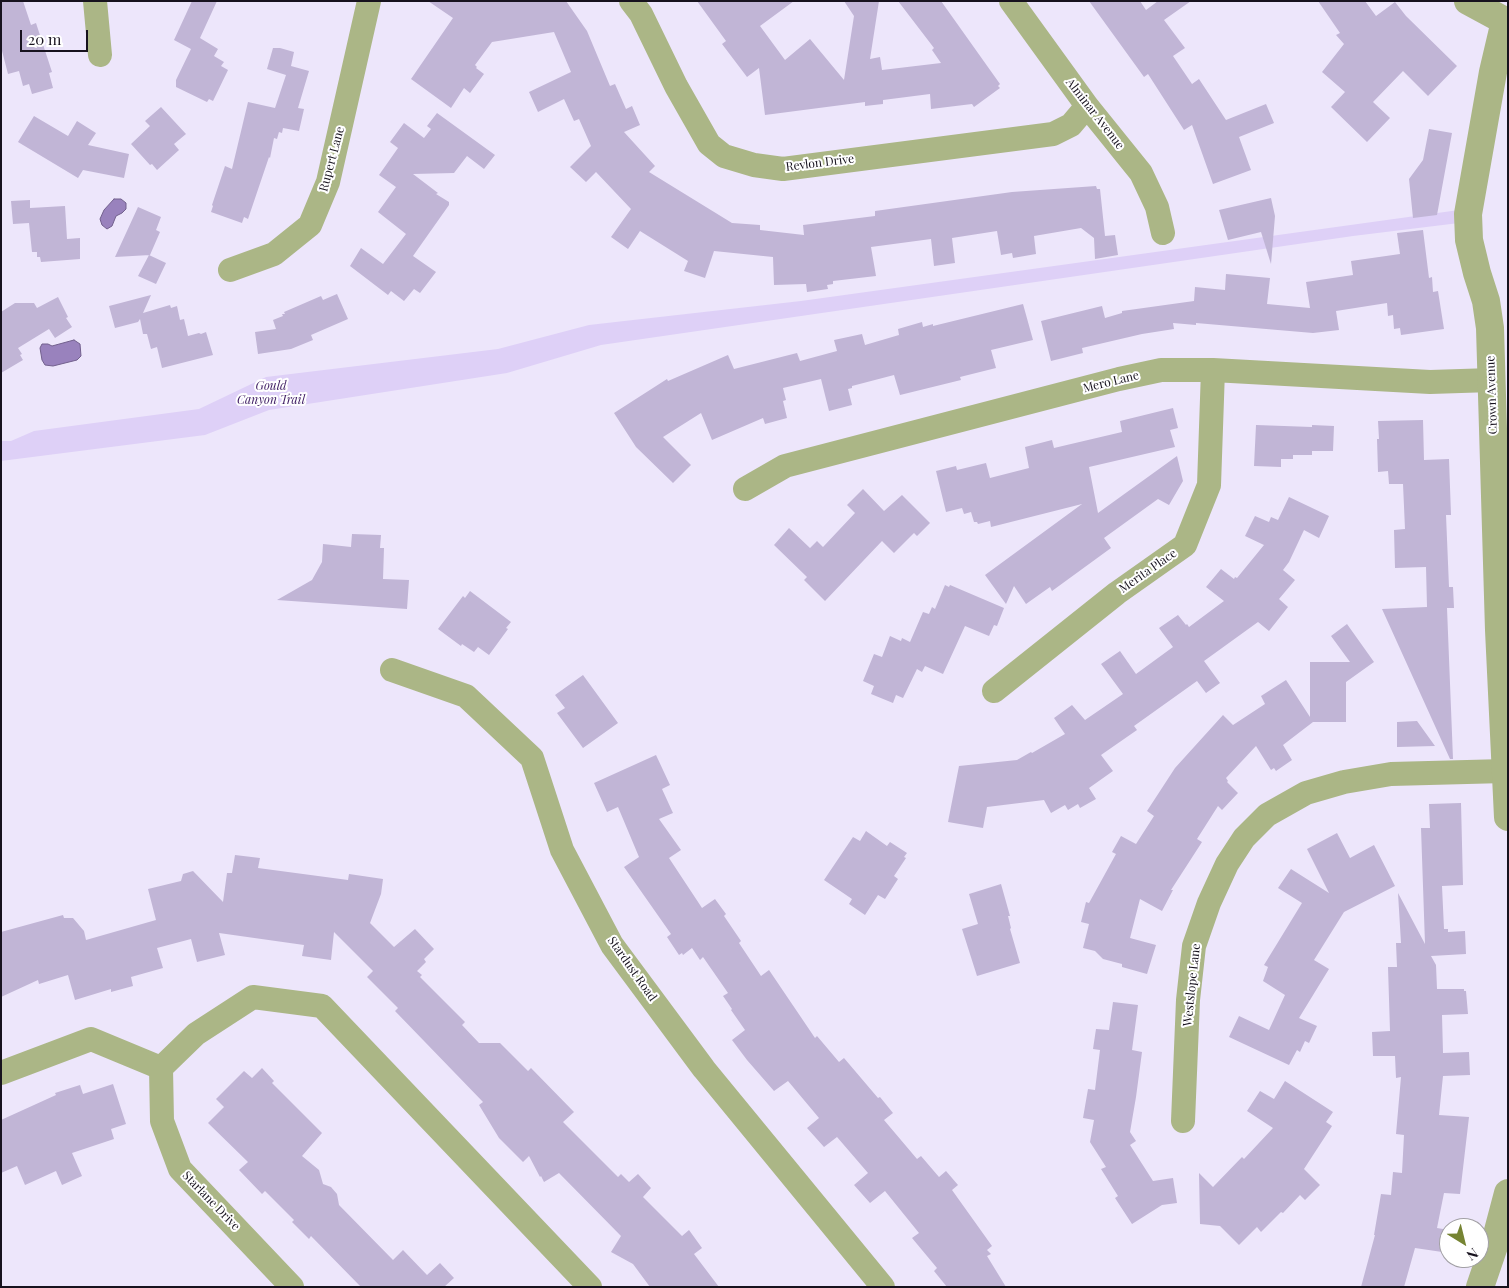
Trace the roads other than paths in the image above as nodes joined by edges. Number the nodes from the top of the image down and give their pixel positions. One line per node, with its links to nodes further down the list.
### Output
1 (95, 1): 7 (street)
2 (369, 1): 10 (street, Rupert Lane)
3 (631, 1): 8 (street, Revlon Drive)
4 (1011, 1): 8 (street, Alminar Avenue)
5 (1468, 1): 6 (street, Crown Avenue)
6 (1507, 21): 12 (street, Crown Avenue)
7 (100, 55)
8 (1087, 106): 9 (street, Alminar Avenue)
9 (1163, 233)
10 (230, 270)
11 (1213, 370): 12 (street, Mero Lane); 13 (street, Mero Lane); 16 (street, Merita Place)
12 (1492, 380): 14 (street, Crown Avenue)
13 (745, 489)
14 (1503, 604): 17 (street, Crown Avenue)
15 (392, 670): 26 (street, Stardust Road)
16 (994, 691)
17 (1505, 772): 18 (street, Crown Avenue); 21 (street, Westslope Lane)
18 (1508, 816)
19 (162, 1068): 20 (street); 24 (street, Starlane Drive); 25 (street)
20 (1, 1073)
21 (1183, 1121)
22 (1508, 1193): 23 (street)
23 (1501, 1247): 27 (street)
24 (292, 1287)
25 (590, 1287)
26 (883, 1287)
27 (1480, 1287)

